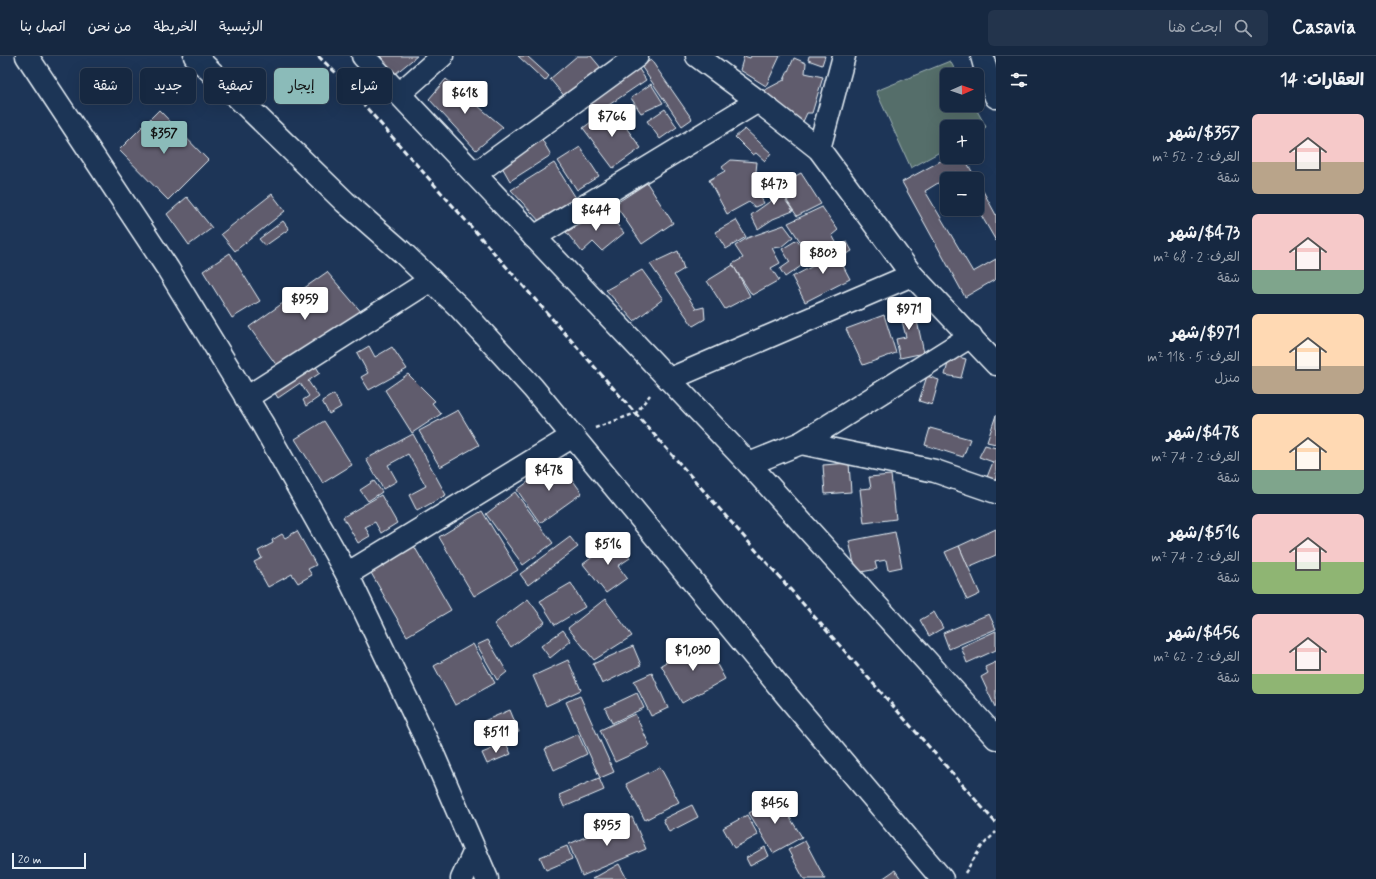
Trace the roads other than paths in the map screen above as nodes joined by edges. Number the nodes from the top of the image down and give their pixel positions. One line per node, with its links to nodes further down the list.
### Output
1 (27, 56): 20 (street)
2 (195, 56): 16 (street)
3 (363, 56): 9 (street)
4 (442, 56): 9 (street)
5 (637, 56): 13 (street)
6 (697, 56): 11 (street)
7 (844, 56): 12 (street)
8 (982, 56): 10 (street)
9 (399, 94): 13 (street)
10 (996, 96)
11 (758, 101): 12 (street); 14 (street)
12 (819, 149): 15 (street)
13 (475, 174): 14 (street)
14 (534, 237): 19 (street)
15 (912, 275): 17 (street); 19 (street)
16 (431, 280): 20 (street); 21 (street)
17 (971, 336): 18 (street); 22 (street)
18 (996, 364)
19 (670, 380): 23 (street)
20 (246, 398): 25 (street)
21 (573, 436): 25 (street); 30 (street)
22 (801, 443): 23 (street); 24 (street)
23 (749, 464): 26 (street)
24 (996, 492)
25 (347, 574): 27 (street)
26 (996, 738)
27 (474, 853): 28 (street); 29 (street)
28 (462, 879)
29 (487, 879)
30 (942, 879)

